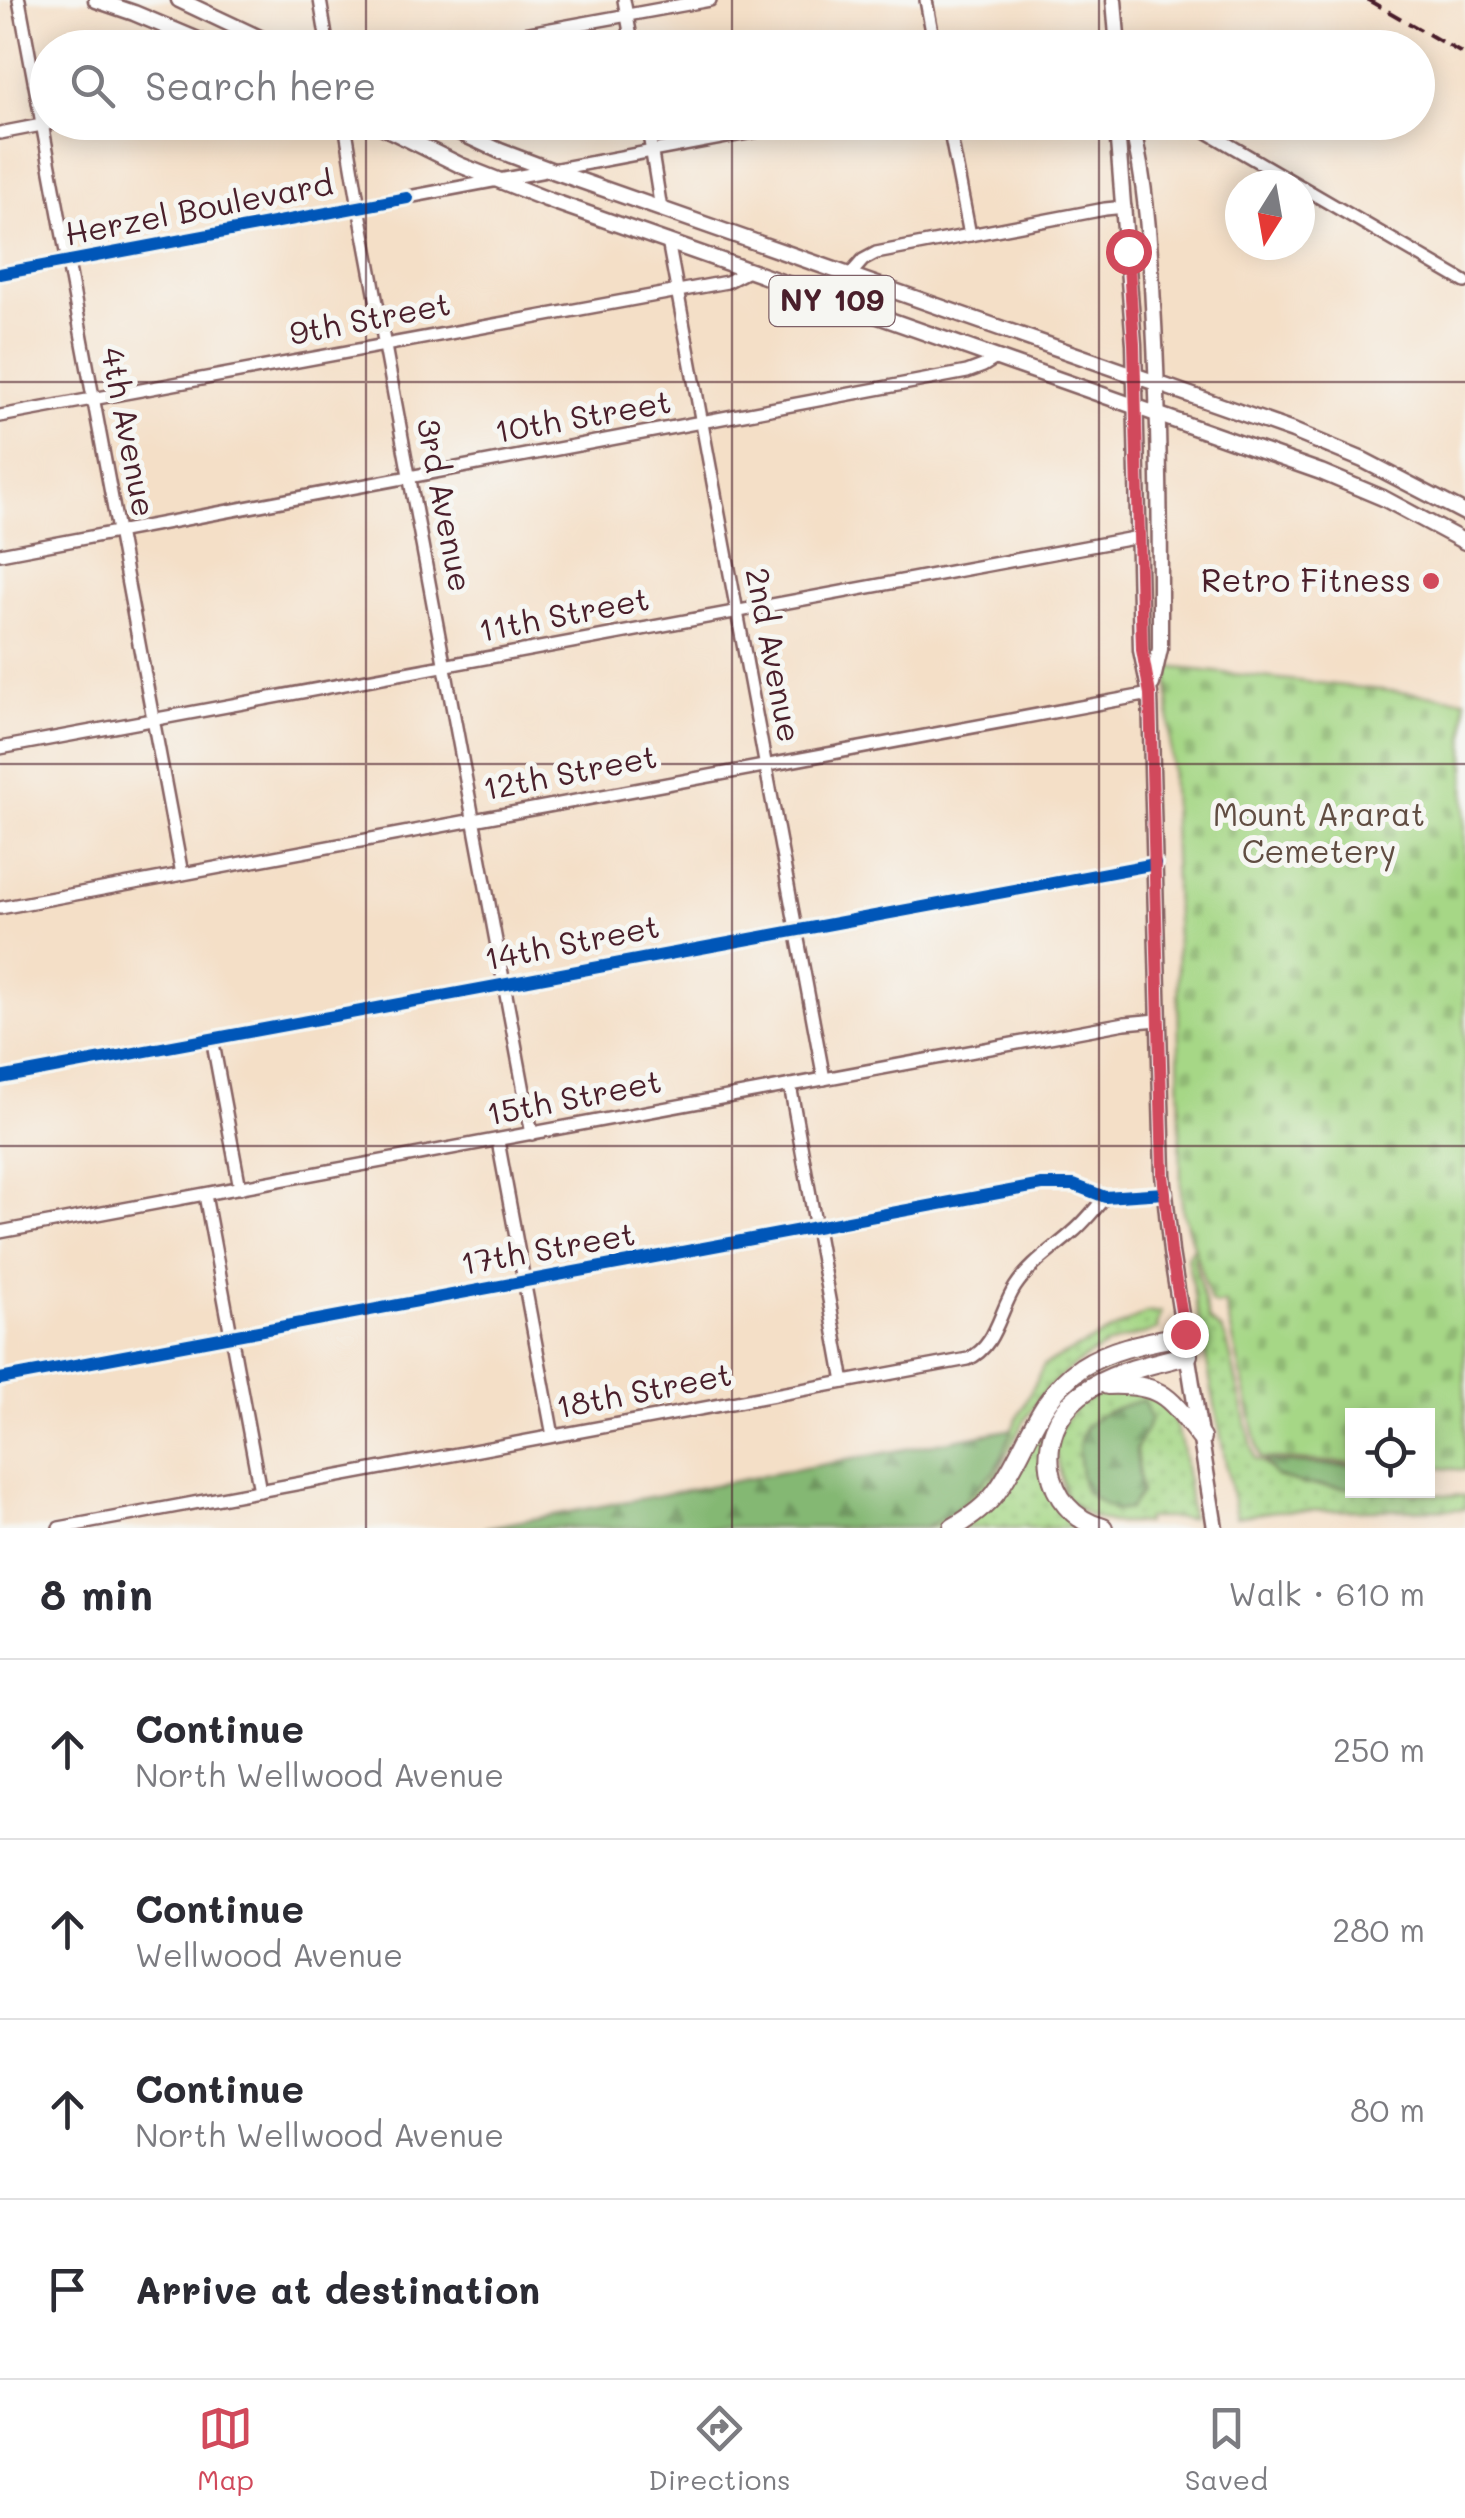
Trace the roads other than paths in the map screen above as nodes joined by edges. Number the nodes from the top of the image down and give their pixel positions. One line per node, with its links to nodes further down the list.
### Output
1 (19, 0): 17 (street, 4th Avenue)
2 (96, 0): 10 (main road)
3 (179, 0): 11 (main road)
4 (320, 0): 12 (street)
5 (624, 0): 9 (street)
6 (710, 0): 9 (street)
7 (926, 0): 15 (street)
8 (1114, 0): 16 (main road)
9 (627, 15): 13 (street); 14 (street)
10 (175, 30)
11 (243, 30)
12 (325, 30)
13 (545, 30)
14 (630, 30)
15 (931, 30)
16 (1116, 30)
17 (30, 60)
18 (30, 128): 19 (street)
19 (0, 133)
20 (45, 140): 40 (street, 4th Avenue)
21 (348, 140): 35 (street, 3rd Avenue)
22 (409, 140): 33 (main road, NY 109)
23 (476, 140): 31 (main road, NY 109)
24 (650, 140): 30 (street)
25 (710, 140): 30 (street, Herzel Boulevard)
26 (952, 140): 38 (street)
27 (1118, 140): 36 (main road)
28 (1135, 140): 49 (main road)
29 (1221, 140): 32 (street)
30 (652, 151): 31 (street, Herzel Boulevard); 37 (street)
31 (553, 170): 33 (street, Herzel Boulevard); 37 (main road, NY 109)
32 (1272, 170)
33 (500, 180): 35 (street, Herzel Boulevard); 39 (main road, NY 109)
34 (1315, 195): 44 (street)
35 (360, 207): 40 (street, Herzel Boulevard); 46 (street, 3rd Avenue)
36 (1124, 208): 38 (street); 48 (main road)
37 (661, 209): 43 (main road, NY 109)
38 (970, 235): 43 (street)
39 (668, 241): 41 (main road, NY 109); 45 (street, 2nd Avenue)
40 (68, 262): 42 (street, Herzel Boulevard); 50 (street, 4th Avenue)
41 (748, 270): 45 (street, 9th Street); 47 (main road, NY 109)
42 (0, 274)
43 (849, 276): 48 (main road, NY 109)
44 (1465, 282)
45 (677, 290): 46 (street, 9th Street); 54 (street, 2nd Avenue)
46 (385, 344): 50 (street, 9th Street); 55 (street, 3rd Avenue)
47 (996, 358): 51 (main road, NY 109); 54 (street, 10th Street)
48 (1135, 375): 49 (main road, NY 109); 51 (main road)
49 (1156, 383): 52 (main road); 56 (main road, NY 109)
50 (94, 399): 53 (street, 9th Street); 57 (street, 4th Avenue)
51 (1136, 406): 52 (main road, NY 109); 58 (main road)
52 (1157, 413): 59 (main road, NY 109); 63 (main road)
53 (0, 416)
54 (702, 423): 55 (street, 10th Street); 61 (street, 2nd Avenue)
55 (410, 477): 57 (street, 10th Street); 62 (street, 3rd Avenue)
56 (1465, 513)
57 (118, 532): 60 (street, 10th Street); 64 (street, 4th Avenue)
58 (1139, 537): 61 (street, 11th Street); 63 (main road)
59 (1465, 542)
60 (0, 554)
61 (736, 611): 62 (street, 11th Street); 66 (street, 2nd Avenue)
62 (446, 665): 64 (street, 11th Street); 67 (street, 3rd Avenue)
63 (1150, 694): 66 (street, 12th Street); 68 (main road)
64 (153, 720): 65 (street, 11th Street); 69 (street, 4th Avenue)
65 (0, 748)
66 (766, 764): 67 (street, 12th Street); 71 (street, 2nd Avenue)
67 (474, 820): 69 (street, 12th Street); 72 (street, 3rd Avenue)
68 (1154, 864): 71 (street, 14th Street); 73 (main road)
69 (182, 874): 70 (street, 12th Street)
70 (0, 908)
71 (796, 929): 72 (street, 14th Street); 76 (street, 2nd Avenue)
72 (505, 984): 74 (street, 14th Street); 78 (street, 3rd Avenue)
73 (1158, 1020): 76 (street, 15th Street); 81 (main road)
74 (212, 1038): 75 (street, 14th Street); 80 (street)
75 (0, 1078)
76 (824, 1079): 77 (street, 15th Street)
77 (790, 1085): 78 (street, 15th Street); 84 (street)
78 (532, 1134): 79 (street, 15th Street)
79 (498, 1141): 80 (street, 15th Street); 86 (street)
80 (240, 1188): 82 (street, 15th Street)
81 (1164, 1193): 83 (street); 87 (main road)
82 (205, 1195): 85 (street, 15th Street); 88 (street)
83 (1105, 1196): 84 (street, 17th Street); 91 (street, 18th Street)
84 (816, 1228): 86 (street, 17th Street); 91 (street)
85 (0, 1232)
86 (524, 1282): 88 (street, 17th Street); 93 (street)
87 (1185, 1334): 89 (main road); 97 (highway)
88 (231, 1336): 90 (street, 17th Street); 95 (street)
89 (1188, 1355): 92 (highway); 94 (main road)
90 (0, 1378)
91 (844, 1382): 93 (street, 18th Street)
92 (1096, 1385): 94 (highway); 98 (highway)
93 (553, 1436): 95 (street, 18th Street)
94 (1201, 1438): 99 (main road)
95 (260, 1490): 96 (street, 18th Street)
96 (59, 1528)
97 (953, 1528)
98 (1103, 1528)
99 (1214, 1528)

